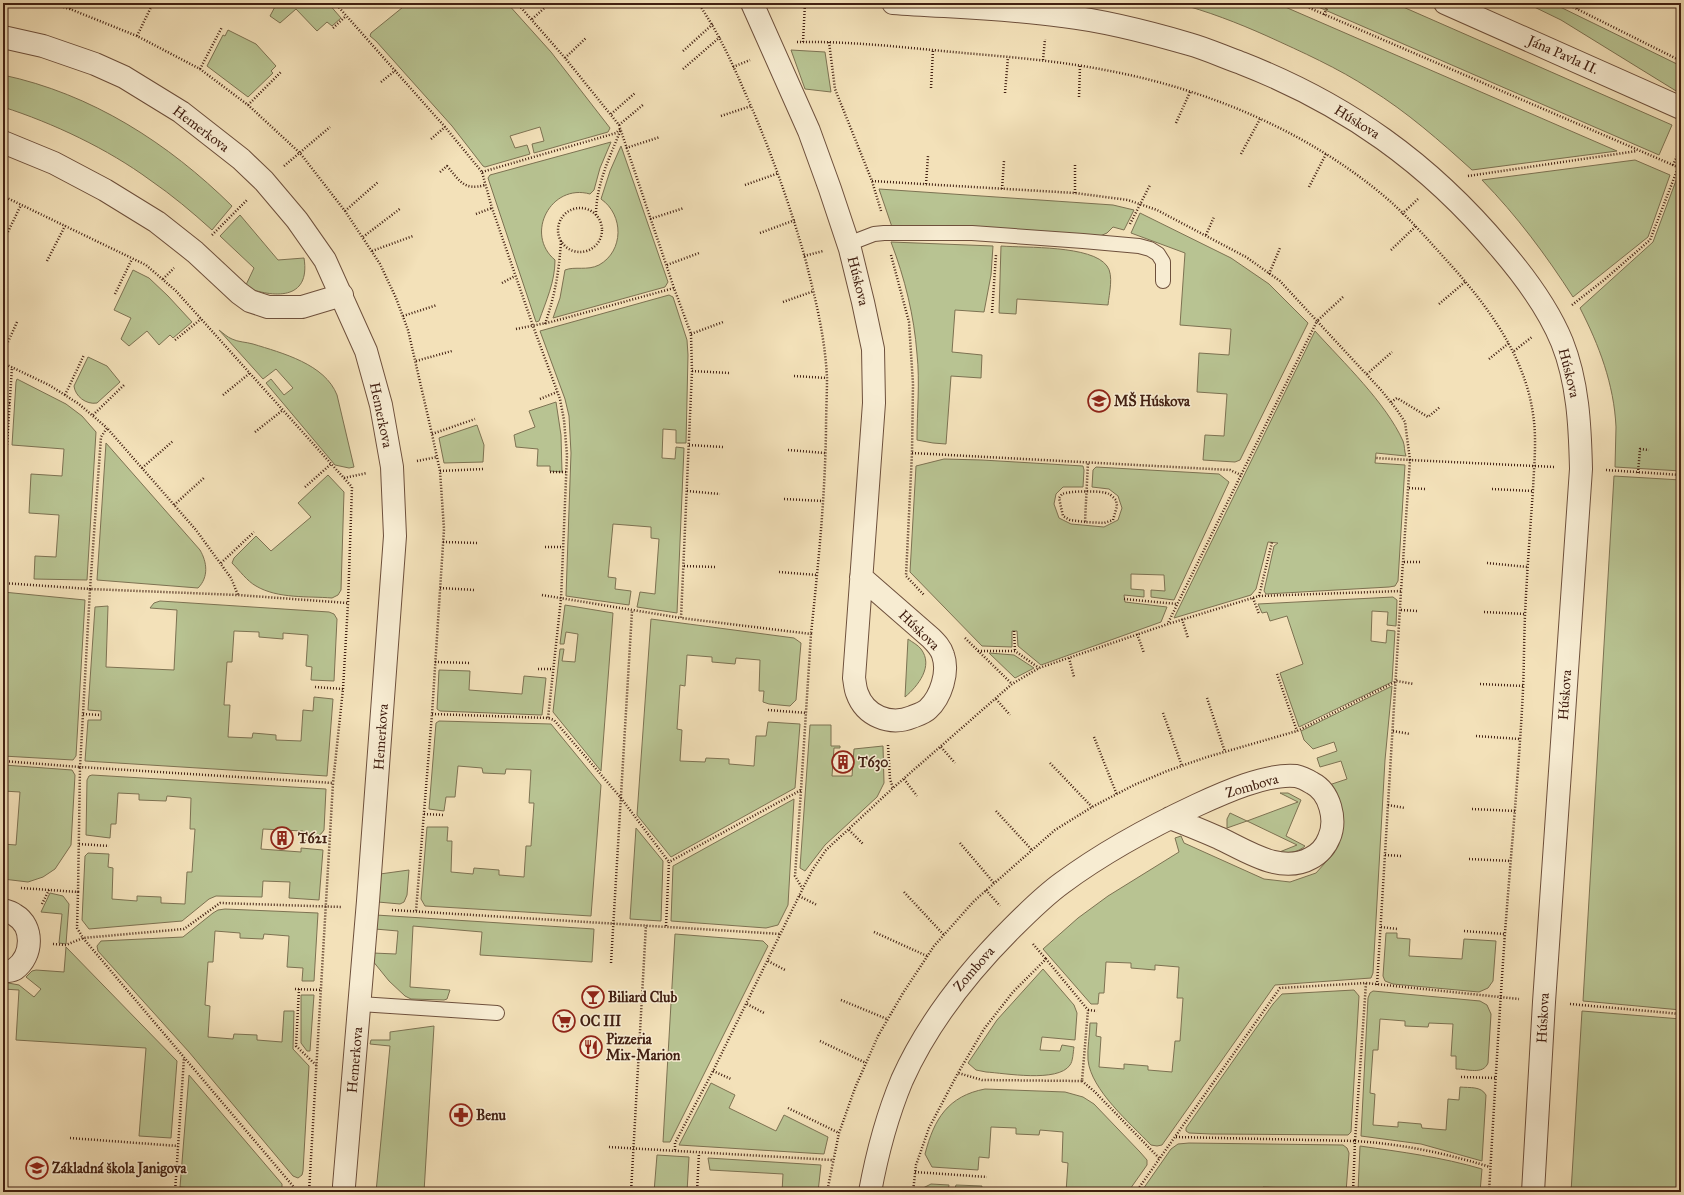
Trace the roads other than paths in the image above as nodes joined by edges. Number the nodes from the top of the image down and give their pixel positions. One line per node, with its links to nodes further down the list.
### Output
1 (752, 3): 7 (street, Húskova)
2 (893, 3): 18 (street, Húskova)
3 (1445, 3): 5 (street, Jána Pavla II.)
4 (3, 37): 9 (street, Hemerkova)
5 (1681, 108)
6 (3, 142): 9 (street)
7 (848, 244): 8 (lane); 10 (street, Húskova)
8 (1164, 281)
9 (342, 295): 14 (street, Hemerkova)
10 (861, 577): 10 (street, Húskova)
11 (1170, 818): 11 (street, Zombova); 17 (street, Zombova)
12 (3, 910): 13 (street)
13 (3, 972)
14 (360, 1004): 15 (lane); 16 (street, Hemerkova)
15 (497, 1013)
16 (344, 1186)
17 (870, 1192)
18 (1533, 1192)

